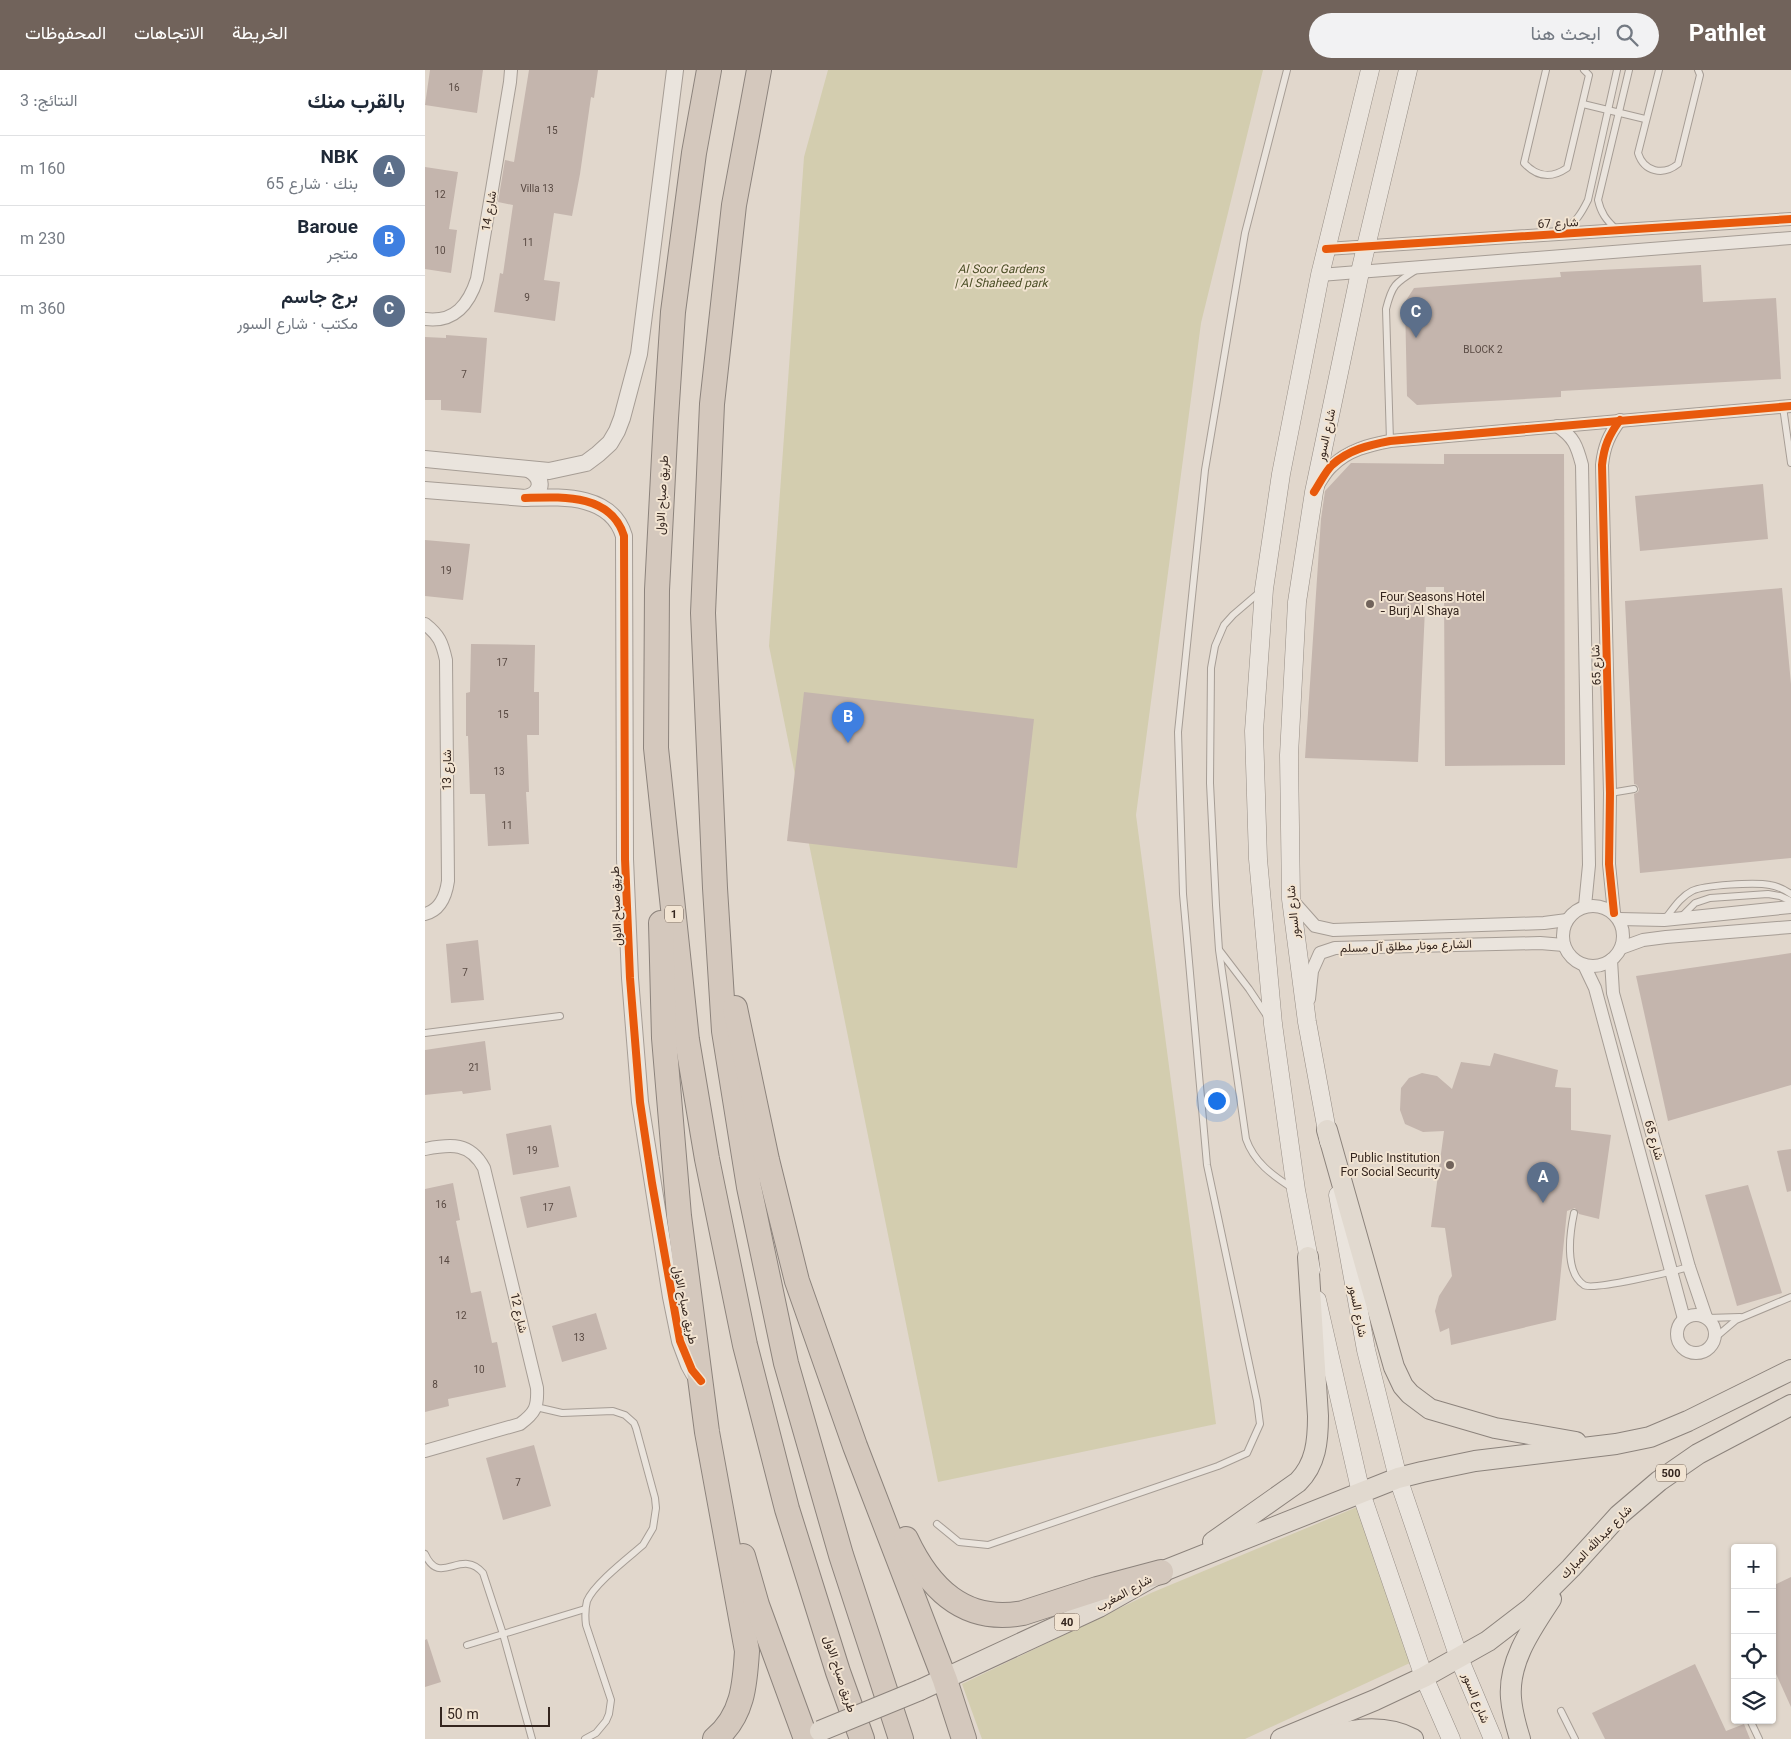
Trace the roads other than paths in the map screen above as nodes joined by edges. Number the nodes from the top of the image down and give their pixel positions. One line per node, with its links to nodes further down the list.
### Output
1 (511, 70): 27 (street, شارع 14)
2 (675, 70): 34 (street)
3 (709, 70): 40 (highway, طريق صباح الاول / 1)
4 (759, 70): 43 (highway)
5 (1287, 70): 86 (lane)
6 (1370, 70): 23 (main road)
7 (1408, 70): 22 (main road, شارع السور)
8 (1546, 70): 14 (lane)
9 (1584, 70): 14 (lane)
10 (1617, 70): 15 (lane)
11 (1629, 70): 16 (lane)
12 (1659, 70): 17 (lane)
13 (1698, 70): 17 (lane)
14 (1583, 104): 15 (lane)
15 (1607, 110): 16 (lane); 20 (lane)
16 (1620, 113): 17 (lane); 19 (lane)
17 (1645, 119)
18 (1791, 220): 19 (street, شارع 67)
19 (1617, 230): 20 (street, شارع 67)
20 (1559, 234): 22 (street, شارع 67)
21 (1791, 238): 24 (street)
22 (1367, 246): 23 (street, شارع 67); 25 (main road, شارع السور)
23 (1326, 249): 26 (main road)
24 (1420, 268): 25 (street); 31 (lane)
25 (1360, 272): 26 (street); 36 (main road, شارع السور)
26 (1321, 275): 38 (main road)
27 (425, 319)
28 (1787, 406): 29 (street); 33 (lane)
29 (1620, 420): 30 (street); 42 (street, شارع 65)
30 (1557, 426): 31 (street); 47 (street, شارع 65)
31 (1391, 441): 36 (street)
32 (425, 459): 34 (street)
33 (1791, 463)
34 (530, 470): 37 (street)
35 (425, 490): 37 (street, طريق صباح الاول)
36 (1314, 492): 45 (main road, شارع السور)
37 (525, 498): 77 (street, طريق صباح الاول)
38 (1264, 589): 57 (lane); 62 (main road)
39 (425, 624): 49 (street, شارع 13)
40 (656, 748): 77 (highway); 103 (highway, طريق صباح الاول / 1)
41 (1634, 789): 42 (lane)
42 (1610, 793): 50 (street, شارع 65)
43 (715, 888): 81 (highway); 104 (highway)
44 (1791, 894): 53 (lane)
45 (1291, 899): 52 (street, الشارع مونار مطلق آل مسلم); 61 (main road, شارع السور)
46 (1791, 901): 51 (lane)
47 (1585, 906): 50 (street); 52 (street)
48 (1791, 907): 51 (street)
49 (425, 914)
50 (1616, 916): 53 (street); 56 (street)
51 (1680, 919): 53 (street)
52 (1567, 920): 55 (street)
53 (1664, 920)
54 (1791, 927): 56 (street)
55 (1564, 945): 59 (street); 61 (street, الشارع مونار مطلق آل مسلم)
56 (1621, 948): 58 (street)
57 (1219, 950): 62 (lane); 66 (lane)
58 (1611, 960): 59 (street); 69 (street, شارع 65)
59 (1583, 965): 70 (street, شارع 65)
60 (560, 1016): 63 (lane)
61 (1307, 1022): 64 (main road, شارع السور)
62 (1273, 1024): 66 (main road)
63 (425, 1033)
64 (1327, 1130): 82 (main road); 84 (main road, شارع السور)
65 (425, 1149): 79 (street, شارع 12)
66 (1296, 1190): 68 (main road)
67 (1574, 1213): 70 (lane)
68 (1308, 1257): 85 (main road); 88 (main road)
69 (1689, 1267): 70 (lane); 73 (street, شارع 65)
70 (1671, 1272): 74 (street, شارع 65)
71 (1791, 1298): 72 (lane)
72 (1743, 1316): 73 (lane); 75 (lane)
73 (1706, 1317): 74 (street); 75 (street)
74 (1684, 1319): 75 (street)
75 (1715, 1337)
76 (1791, 1370): 82 (main road)
77 (701, 1381): 80 (highway)
78 (1791, 1405): 89 (main road, شارع عبدالله المبارك / 500)
79 (536, 1407): 83 (street); 91 (lane)
80 (707, 1432): 99 (highway); 102 (highway)
81 (855, 1446): 90 (highway); 96 (highway)
82 (1601, 1446): 84 (main road)
83 (425, 1451)
84 (1399, 1478): 85 (main road, شارع المغرب / 40); 94 (main road, شارع السور)
85 (1361, 1494): 88 (main road, شارع المغرب / 40); 95 (main road)
86 (937, 1524)
87 (425, 1554): 92 (lane)
88 (1186, 1561): 90 (main road, شارع المغرب / 40)
89 (1571, 1568): 94 (main road, شارع عبدالله المبارك / 500); 111 (main road)
90 (1161, 1572): 96 (main road, شارع المغرب / 40)
91 (585, 1610): 92 (lane); 101 (lane)
92 (503, 1634): 93 (lane); 100 (lane)
93 (467, 1645)
94 (1459, 1658): 95 (main road); 110 (main road, شارع السور)
95 (1424, 1677): 106 (main road); 109 (main road)
96 (945, 1680): 99 (main road, شارع المغرب / 40, bridge); 105 (highway)
97 (1561, 1712): 112 (lane)
98 (1752, 1724): 113 (lane)
99 (807, 1736)
100 (532, 1739)
101 (585, 1739)
102 (715, 1739)
103 (862, 1739)
104 (901, 1739)
105 (964, 1739)
106 (1281, 1739)
107 (1314, 1739): 108 (main road)
108 (1413, 1739)
109 (1451, 1739)
110 (1493, 1739)
111 (1520, 1739)
112 (1575, 1739)
113 (1759, 1739)

